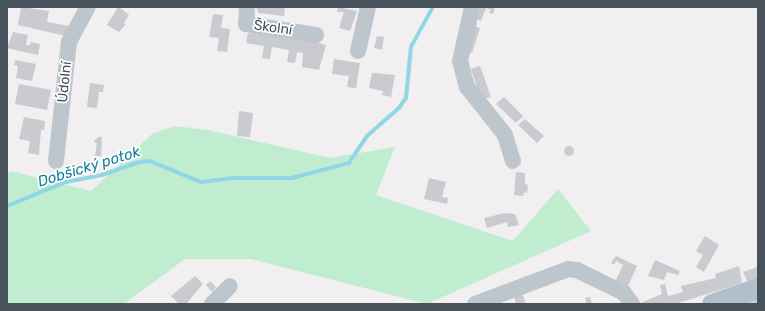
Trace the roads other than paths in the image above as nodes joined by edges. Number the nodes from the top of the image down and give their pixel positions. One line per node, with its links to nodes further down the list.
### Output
1 (88, 7): 7 (street, Údolní)
2 (247, 7): 5 (street, Školní)
3 (368, 7): 6 (street)
4 (472, 7): 8 (street)
5 (316, 34)
6 (358, 51)
7 (56, 161)
8 (513, 161)
9 (230, 286): 11 (street)
10 (758, 288): 14 (main road)
11 (212, 304)
12 (475, 304): 13 (street)
13 (632, 304)
14 (712, 304)

